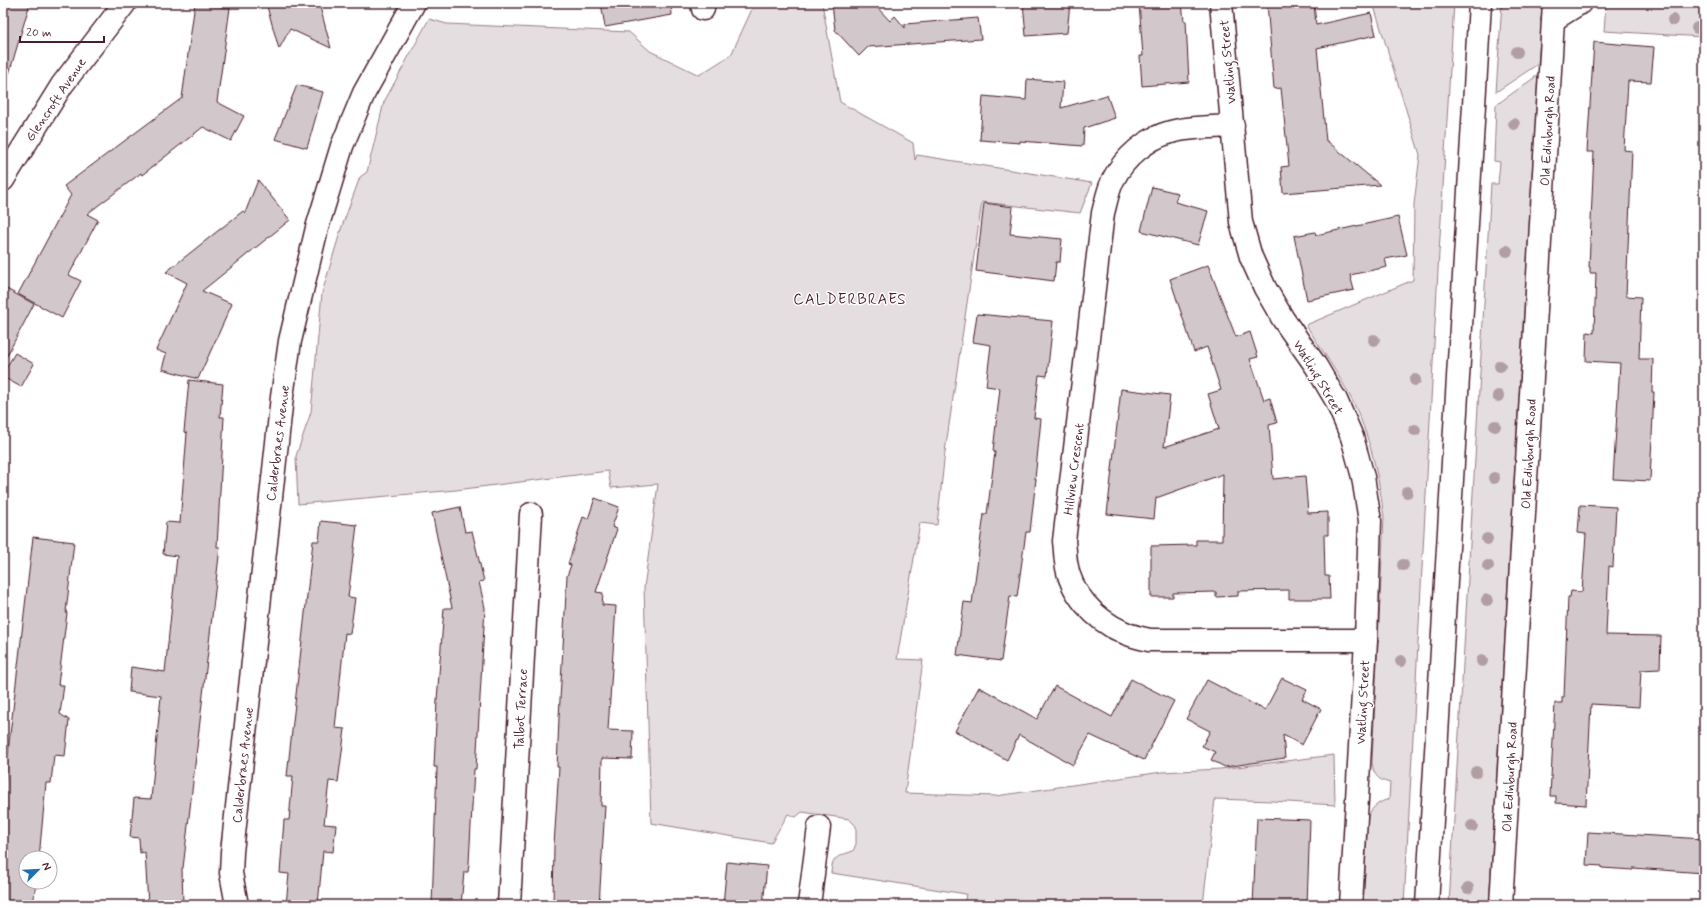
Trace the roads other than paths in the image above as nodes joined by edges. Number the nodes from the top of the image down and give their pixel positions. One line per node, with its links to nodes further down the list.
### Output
1 (125, 3): 8 (street, Glencroft Avenue)
2 (414, 3): 12 (street, Calderbraes Avenue)
3 (1221, 3): 7 (street, Watling Street)
4 (1480, 3): 16 (street)
5 (1580, 3): 6 (street)
6 (1554, 12): 17 (street, Old Edinburgh Road)
7 (1232, 126): 10 (street, Watling Street); 10 (street, Hillview Crescent)
8 (3, 180)
9 (531, 514): 13 (street, Talbot Terrace)
10 (1366, 640): 15 (street, Watling Street)
11 (819, 827): 14 (street)
12 (237, 905)
13 (509, 905)
14 (809, 905)
15 (1351, 905)
16 (1427, 905)
17 (1501, 905)

